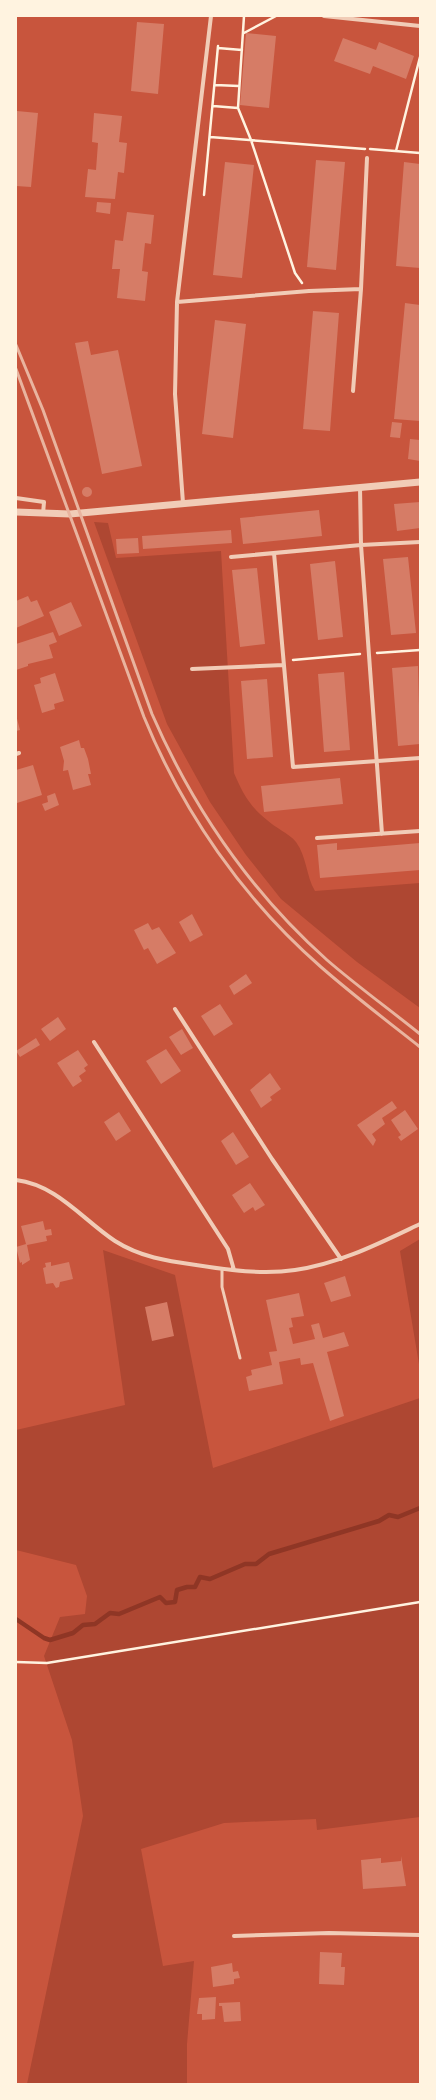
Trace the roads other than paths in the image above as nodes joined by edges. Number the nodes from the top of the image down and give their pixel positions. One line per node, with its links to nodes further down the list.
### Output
1 (211, 16): 7 (street)
2 (324, 16): 3 (street)
3 (364, 18): 4 (street)
4 (420, 26)
5 (367, 158): 6 (street)
6 (362, 289): 7 (street); 8 (street)
7 (177, 302): 12 (street)
8 (353, 391)
9 (420, 482): 10 (street)
10 (360, 487): 12 (street); 16 (street)
11 (16, 498): 14 (street)
12 (183, 503): 14 (street)
13 (16, 512): 14 (street)
14 (43, 514)
15 (420, 542): 16 (street)
16 (361, 545): 17 (street); 22 (street)
17 (274, 553): 18 (street); 19 (street)
18 (231, 557)
19 (283, 663): 20 (street); 22 (street)
20 (192, 669)
21 (420, 758): 22 (street)
22 (376, 762): 24 (street)
23 (420, 831): 24 (street)
24 (382, 834): 25 (street)
25 (317, 838)
26 (175, 1009): 30 (street)
27 (94, 1042): 32 (street)
28 (16, 1180): 31 (street)
29 (420, 1224): 30 (street)
30 (341, 1259): 32 (street)
31 (222, 1269): 32 (street); 33 (lane)
32 (234, 1270)
33 (240, 1358)
34 (420, 1935): 35 (street)
35 (234, 1936)

